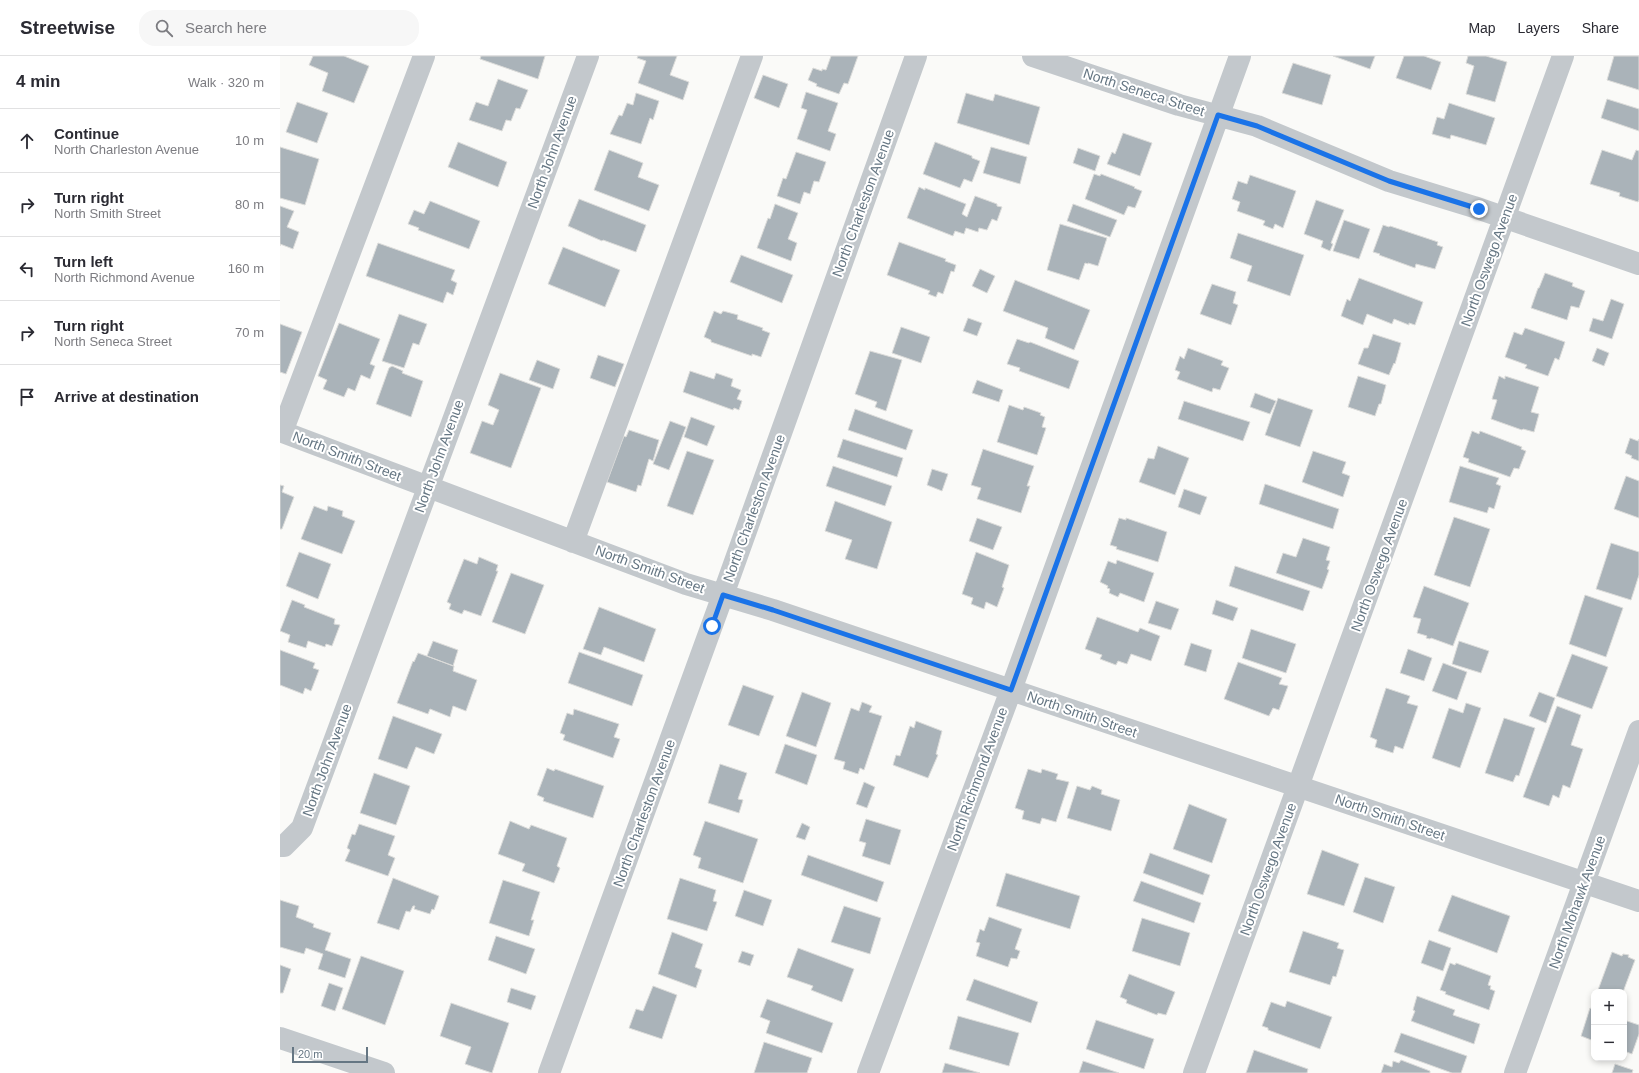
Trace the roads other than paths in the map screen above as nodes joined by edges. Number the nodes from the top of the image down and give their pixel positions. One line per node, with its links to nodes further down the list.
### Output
1 (424, 56): 11 (street)
2 (588, 56): 12 (street, North John Avenue)
3 (752, 56): 13 (street)
4 (916, 56): 14 (street, North Charleston Avenue)
5 (1033, 56): 8 (street, North Seneca Street)
6 (1240, 56): 8 (street, North Richmond Avenue)
7 (1563, 56): 9 (street, North Oswego Avenue)
8 (1218, 115): 9 (street, North Seneca Street); 15 (street, North Richmond Avenue)
9 (1505, 218): 10 (street, North Seneca Street); 17 (street, North Oswego Avenue)
10 (1639, 264)
11 (281, 431): 12 (street, North Smith Street)
12 (427, 487): 13 (street, North Smith Street); 18 (street, North John Avenue)
13 (573, 542): 14 (street, North Smith Street)
14 (723, 595): 15 (street, North Smith Street); 23 (street, North Charleston Avenue)
15 (1011, 690): 17 (street, North Smith Street); 24 (street, North Richmond Avenue)
16 (1639, 731): 19 (street, North Mohawk Avenue)
17 (1299, 787): 19 (street, North Smith Street); 25 (street, North Oswego Avenue)
18 (280, 846)
19 (1584, 882): 20 (street, North Smith Street); 26 (street, North Mohawk Avenue)
20 (1639, 901)
21 (280, 1038): 22 (street)
22 (384, 1073)
23 (549, 1073)
24 (868, 1073)
25 (1194, 1073)
26 (1515, 1073)

